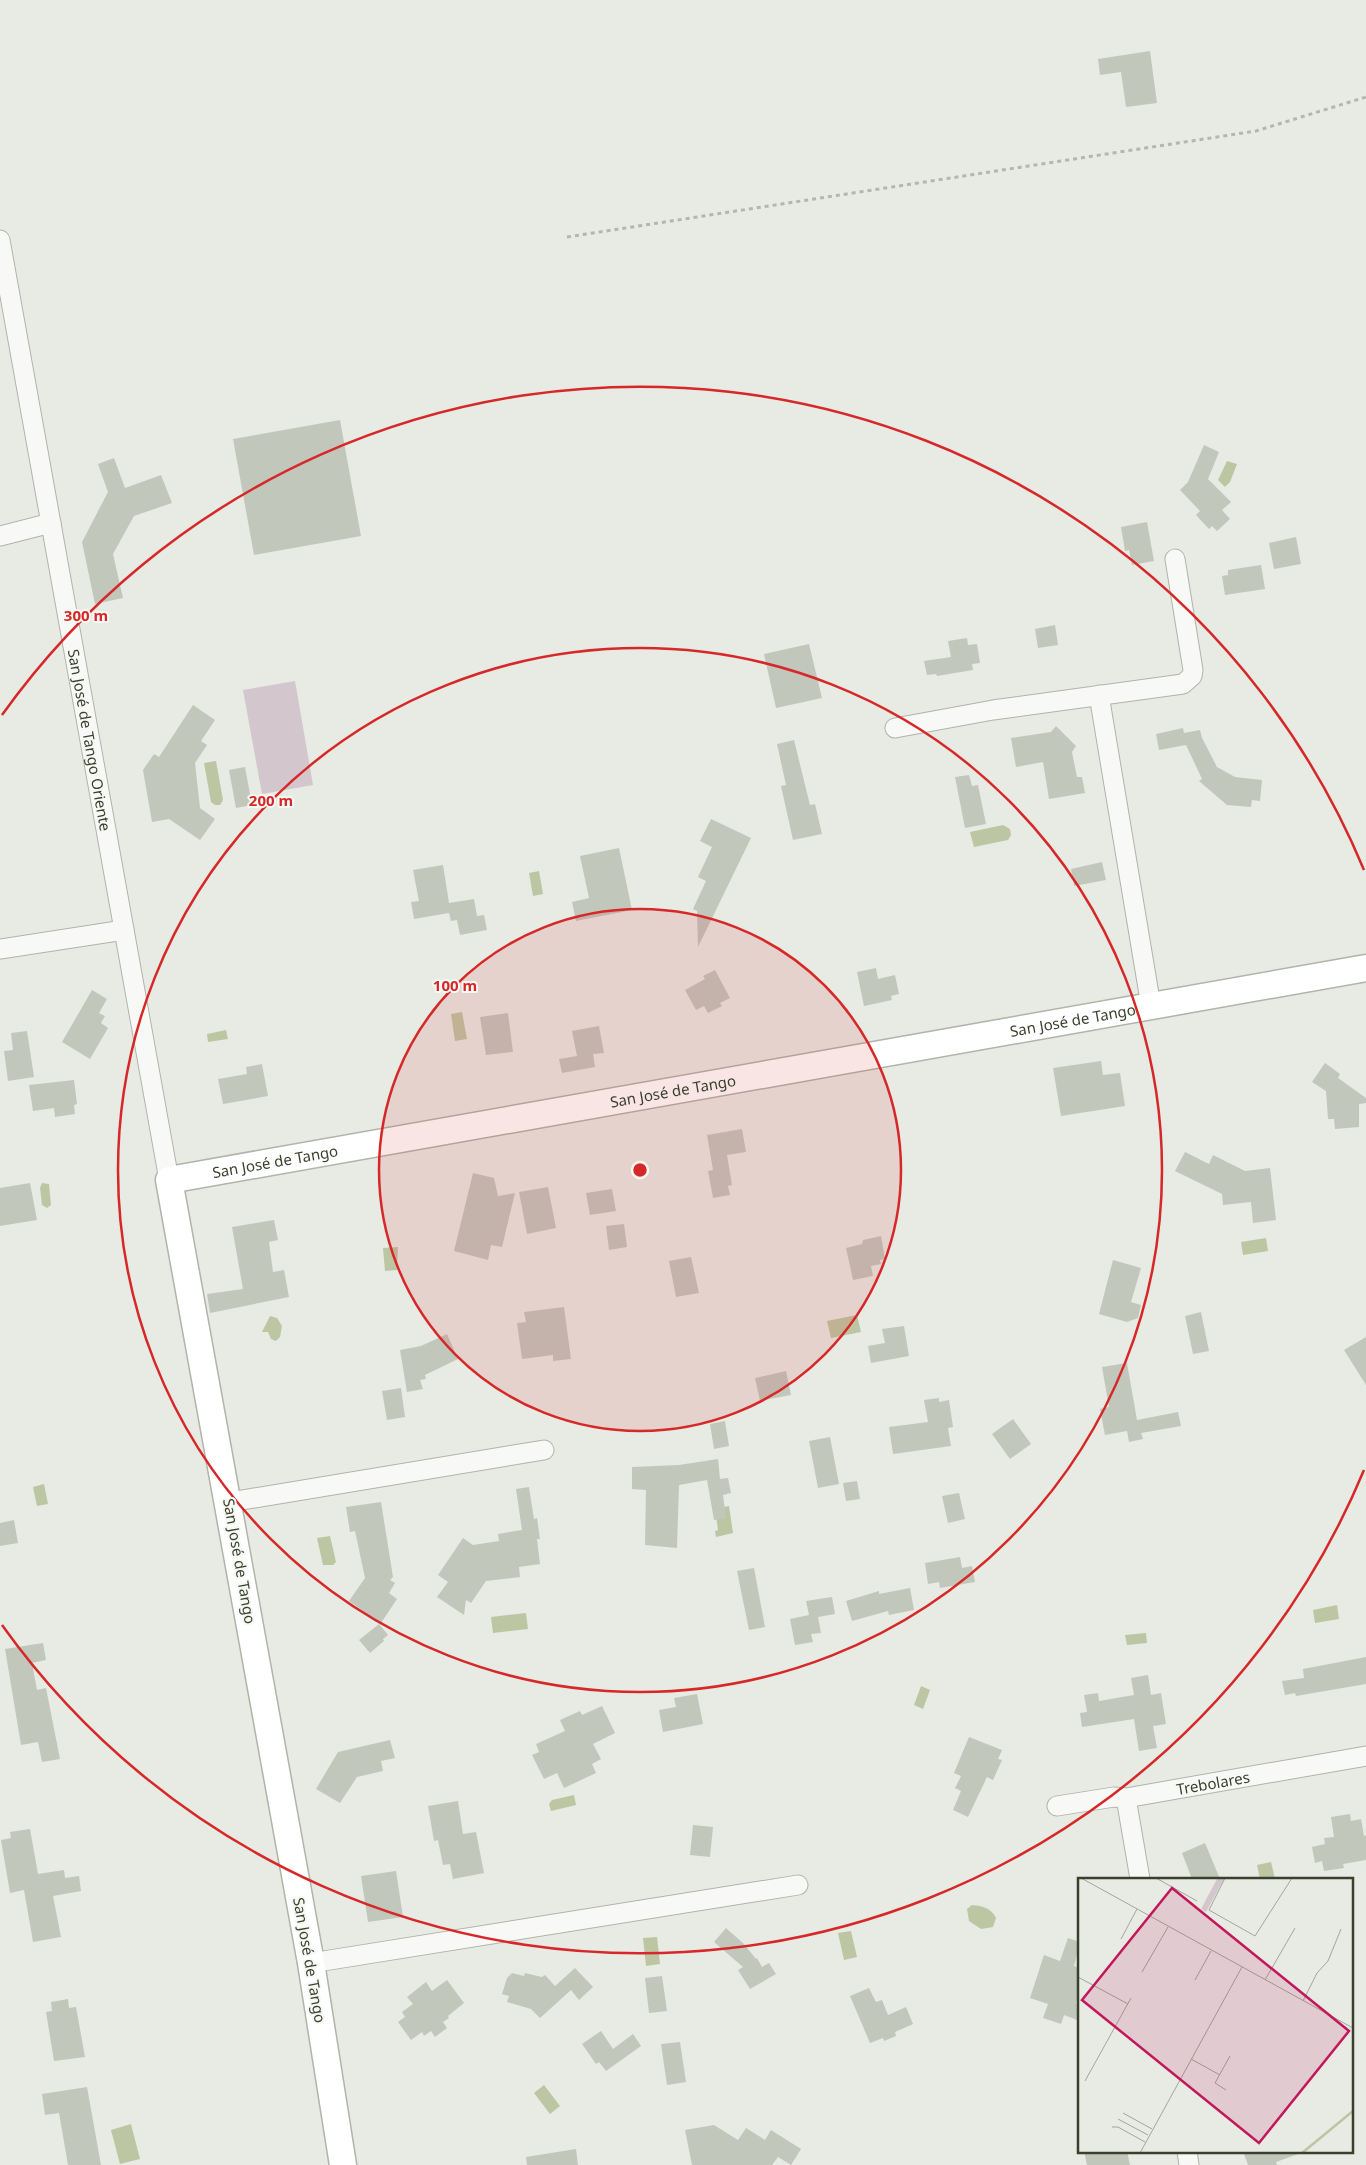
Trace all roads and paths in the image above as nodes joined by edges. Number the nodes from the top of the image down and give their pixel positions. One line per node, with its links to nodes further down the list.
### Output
1 (1366, 97): 2 (path)
2 (567, 237)
3 (0, 240): 4 (street, San José de Tango Oriente)
4 (51, 523): 5 (street); 9 (street, San José de Tango Oriente)
5 (0, 536)
6 (1175, 559): 7 (street)
7 (1099, 695): 8 (street); 12 (street)
8 (895, 728)
9 (124, 930): 10 (street); 13 (street, San José de Tango Oriente)
10 (0, 949)
11 (1366, 968): 12 (street, San José de Tango)
12 (1151, 1006): 13 (street, San José de Tango)
13 (169, 1180): 15 (street, San José de Tango)
14 (544, 1450): 15 (street)
15 (230, 1502): 21 (street, San José de Tango)
16 (1366, 1756): 17 (street, Trebolares)
17 (1126, 1798): 18 (street, Trebolares); 19 (street)
18 (1057, 1806)
19 (1140, 1878)
20 (798, 1885): 21 (street)
21 (311, 1963): 23 (street, San José de Tango)
22 (1187, 2152): 24 (street)
23 (343, 2165)
24 (1189, 2165)

